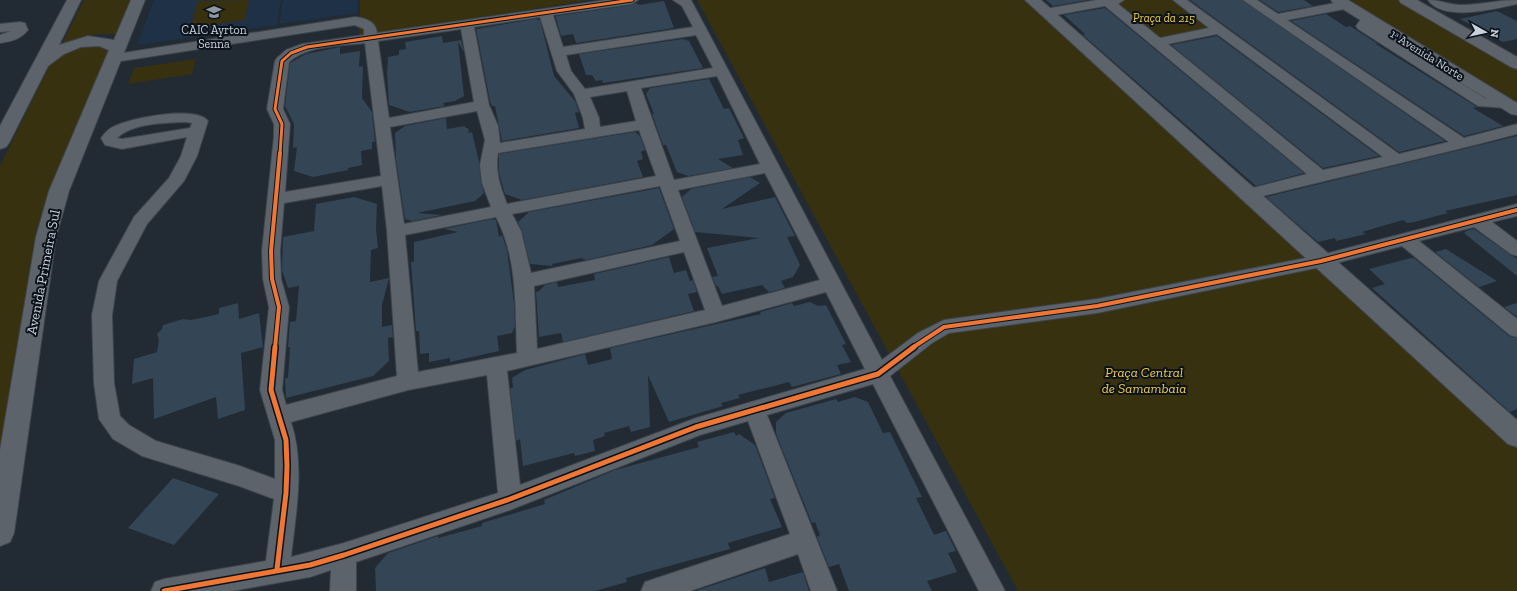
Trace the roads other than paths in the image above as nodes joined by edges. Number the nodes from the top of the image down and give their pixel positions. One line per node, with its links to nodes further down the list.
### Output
1 (74, 0): 25 (main road)
2 (138, 0): 23 (main road, Avenida Primeira Sul)
3 (632, 0): 13 (street)
4 (679, 0): 17 (street)
5 (1179, 0): 18 (street)
6 (1248, 0): 14 (street)
7 (1406, 0): 24 (main road)
8 (1434, 0): 10 (street)
9 (1113, 1): 12 (street); 21 (street)
10 (1514, 1)
11 (1341, 2): 14 (street); 30 (main road, 1ᵃ Avenida Norte)
12 (1038, 6): 44 (main road)
13 (545, 12): 15 (street); 22 (street)
14 (1276, 18): 37 (street)
15 (467, 24): 19 (street); 29 (street)
16 (0, 28): 20 (street)
17 (700, 30): 22 (street); 26 (street)
18 (1219, 30): 21 (street); 39 (street)
19 (372, 37): 23 (street); 31 (street); 45 (street)
20 (0, 39)
21 (1158, 42): 41 (street)
22 (557, 52): 28 (street)
23 (116, 53): 25 (main road); 67 (main road, Avenida Primeira Sul)
24 (1517, 64)
25 (40, 65): 36 (main road)
26 (720, 71): 27 (street); 40 (street)
27 (633, 86): 28 (street); 32 (street)
28 (582, 94): 34 (street)
29 (482, 105): 31 (street); 38 (street)
30 (1512, 107)
31 (382, 124): 42 (street)
32 (645, 124): 34 (street); 43 (street)
33 (1517, 129): 37 (street)
34 (593, 131): 38 (street)
35 (197, 132): 35 (street); 65 (street)
36 (0, 144)
37 (1460, 144): 39 (street)
38 (492, 149): 47 (street)
39 (1396, 159): 41 (street)
40 (770, 167): 43 (street); 55 (street)
41 (1320, 176): 44 (street)
42 (388, 180): 45 (street); 49 (street)
43 (668, 182): 47 (street); 51 (street)
44 (1247, 195): 53 (main road)
45 (276, 199): 63 (street)
46 (1517, 210): 48 (street)
47 (501, 211): 49 (street); 54 (street)
48 (1478, 221): 50 (street); 52 (street)
49 (396, 231): 61 (street)
50 (1406, 240): 53 (street); 57 (street)
51 (689, 245): 54 (street); 56 (street)
52 (1517, 250)
53 (1321, 261): 60 (street); 64 (main road)
54 (524, 281): 58 (street)
55 (832, 284): 56 (street); 60 (street)
56 (716, 314): 58 (street)
57 (1517, 330)
58 (527, 358): 59 (street)
59 (496, 365): 61 (street); 66 (street)
60 (878, 374): 62 (street); 75 (street)
61 (408, 382): 63 (street)
62 (754, 409): 66 (street); 68 (street)
63 (278, 416): 65 (street)
64 (1517, 436)
65 (286, 493): 70 (street)
66 (510, 499): 69 (street)
67 (0, 533)
68 (803, 541): 73 (street); 74 (street)
69 (344, 555): 70 (street); 72 (street)
70 (277, 570): 71 (street)
71 (164, 591)
72 (343, 591)
73 (654, 591)
74 (824, 591)
75 (992, 591)

